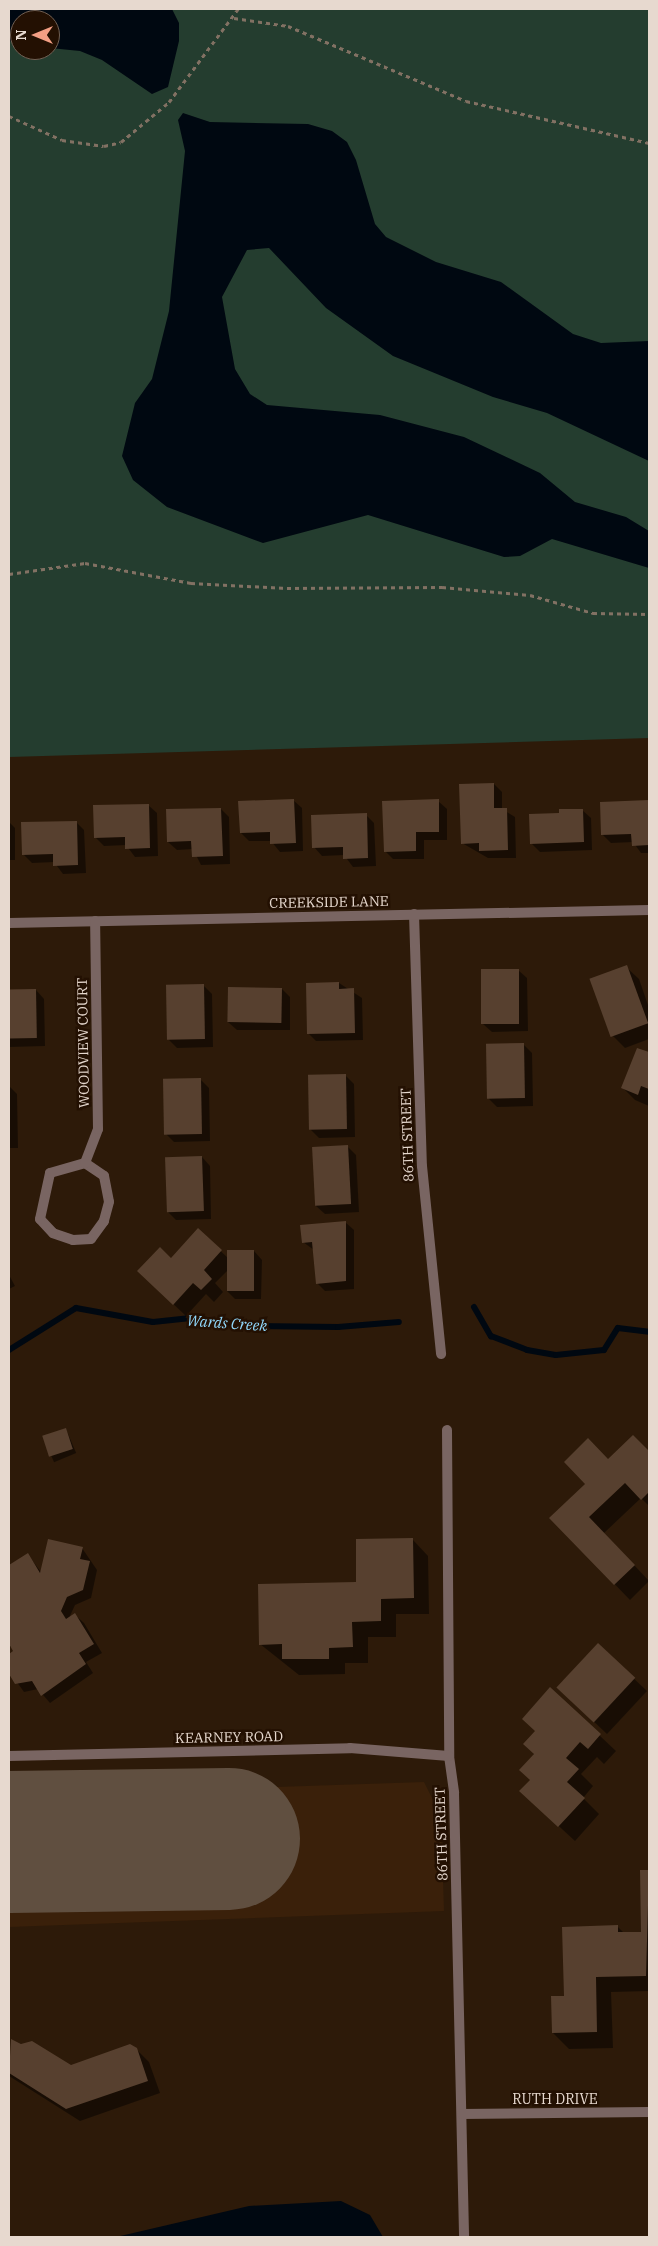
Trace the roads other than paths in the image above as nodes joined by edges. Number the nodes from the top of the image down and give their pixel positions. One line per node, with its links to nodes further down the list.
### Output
1 (649, 910): 2 (street, CREEKSIDE LANE)
2 (414, 914): 3 (street, CREEKSIDE LANE); 6 (street, 86TH STREET)
3 (95, 921): 4 (street, CREEKSIDE LANE); 5 (street, WOODVIEW COURT)
4 (9, 923)
5 (85, 1163): 5 (street)
6 (440, 1354)
7 (446, 1430): 9 (street, 86TH STREET)
8 (9, 1756): 9 (street, KEARNEY ROAD)
9 (449, 1756): 11 (street, 86TH STREET)
10 (649, 2112): 11 (street, RUTH DRIVE)
11 (462, 2114): 12 (street, 86TH STREET)
12 (464, 2237)

